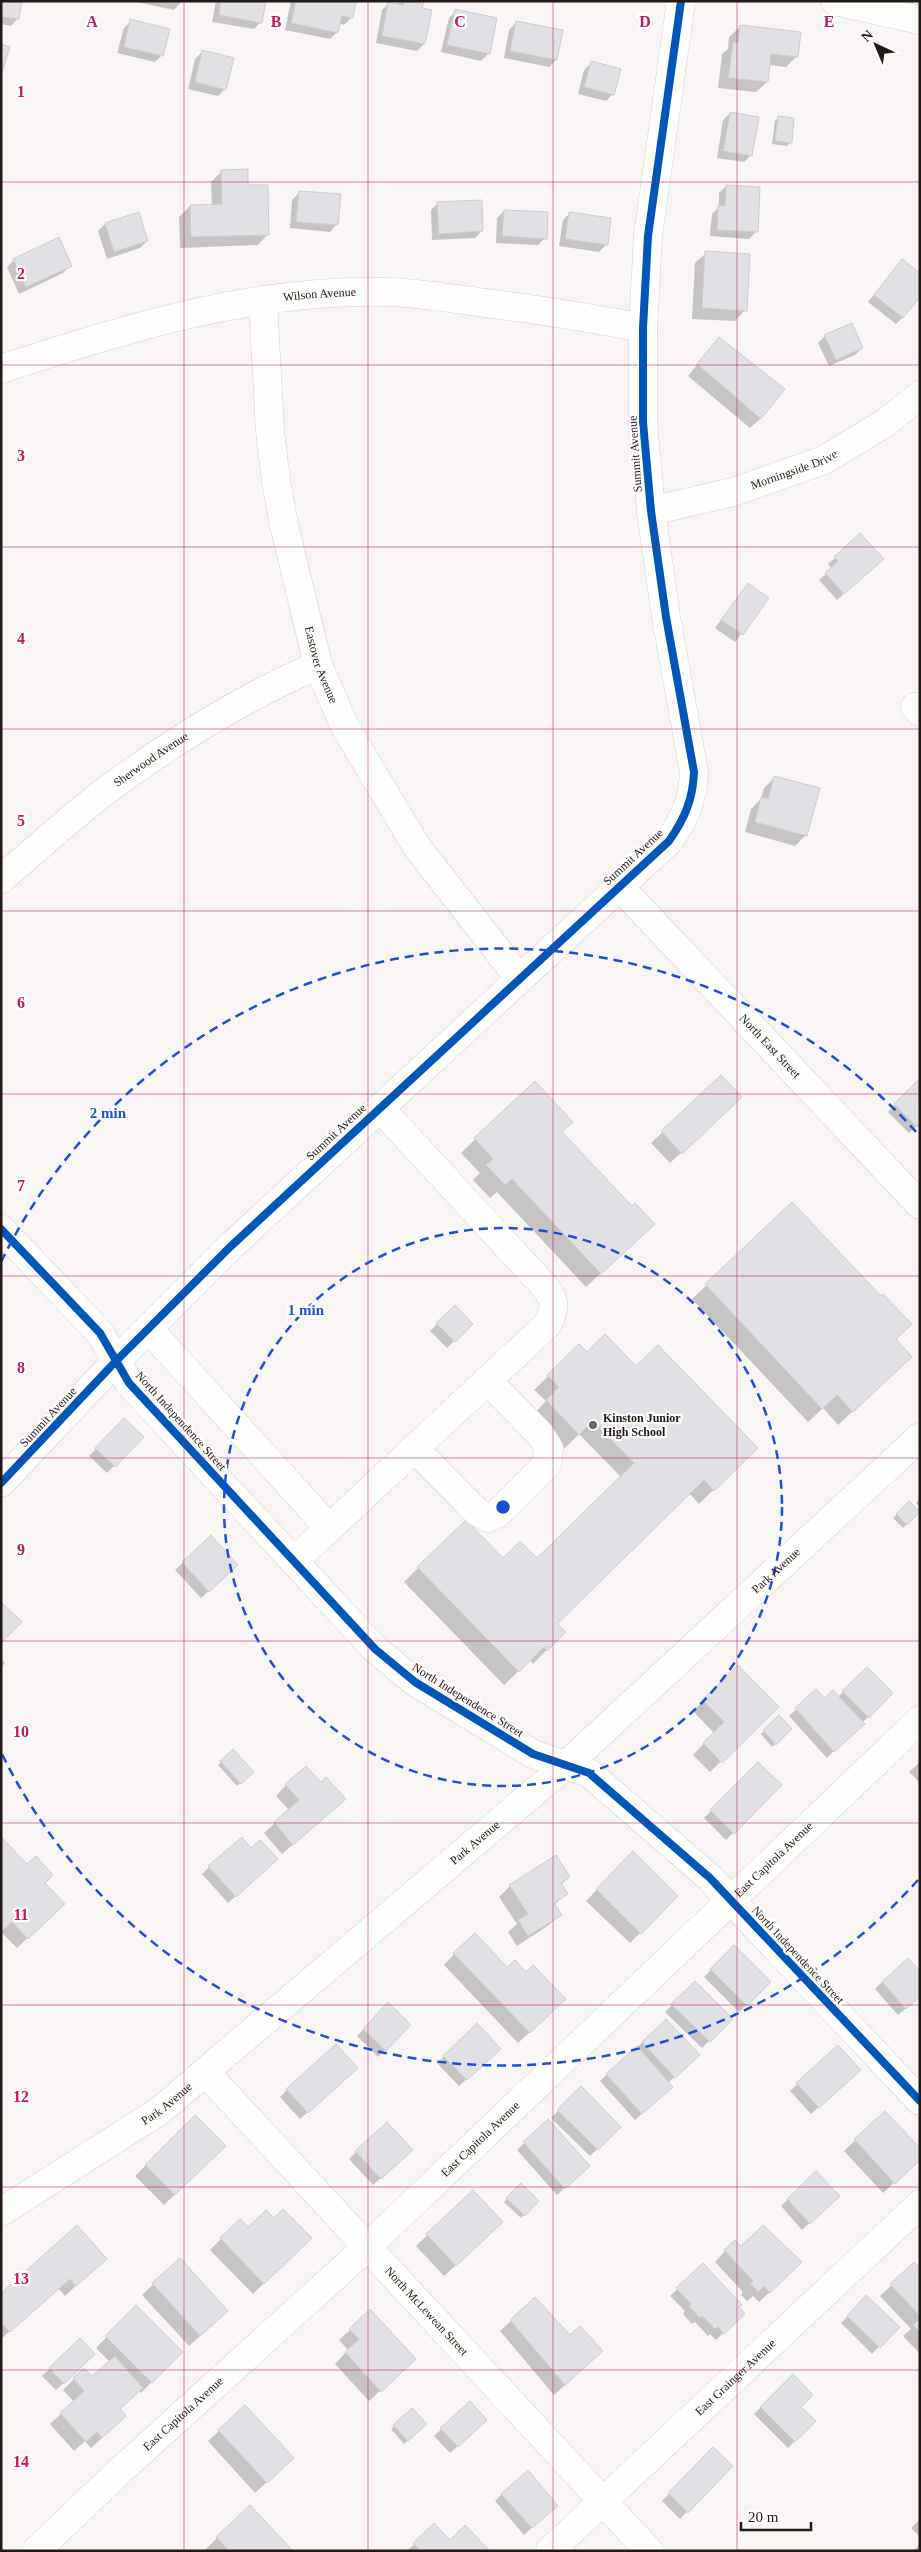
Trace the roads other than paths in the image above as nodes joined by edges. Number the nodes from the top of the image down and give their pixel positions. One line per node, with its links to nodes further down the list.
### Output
1 (681, 1): 5 (street, Summit Avenue)
2 (834, 1): 3 (street)
3 (920, 20)
4 (263, 300): 5 (street, Wilson Avenue); 6 (street, Wilson Avenue); 9 (street, Eastover Avenue)
5 (643, 328): 8 (street, Summit Avenue)
6 (1, 369)
7 (920, 395): 8 (street, Morningside Drive)
8 (651, 511): 11 (street, Summit Avenue)
9 (318, 665): 10 (street, Sherwood Avenue); 12 (street, Eastover Avenue)
10 (1, 879)
11 (620, 886): 12 (street, Summit Avenue); 14 (street, North East Street)
12 (519, 978): 13 (street, Summit Avenue)
13 (380, 1108): 16 (street, Summit Avenue); 18 (street)
14 (920, 1205)
15 (1, 1229): 17 (street, North Independence Street)
16 (149, 1328): 17 (street, Summit Avenue); 22 (street)
17 (116, 1361): 21 (street, Summit Avenue); 23 (street, North Independence Street)
18 (488, 1380): 20 (street); 20 (street)
19 (920, 1437): 25 (street, Park Avenue)
20 (414, 1448): 22 (street)
21 (1, 1483)
22 (329, 1528): 23 (street)
23 (294, 1561): 25 (street, North Independence Street)
24 (920, 1720): 26 (street, East Capitola Avenue)
25 (565, 1766): 26 (street, North Independence Street); 27 (street, Park Avenue)
26 (731, 1900): 28 (street, North Independence Street); 31 (street, East Capitola Avenue)
27 (205, 2072): 30 (street, Park Avenue); 31 (street, North McLewean Street)
28 (920, 2101)
29 (920, 2204): 32 (street, East Grainger Avenue)
30 (1, 2212)
31 (366, 2248): 32 (street, North McLewean Street); 33 (street, East Capitola Avenue)
32 (602, 2501): 34 (street, East Grainger Avenue); 35 (street, North McLewean Street)
33 (36, 2551)
34 (550, 2551)
35 (649, 2551)

